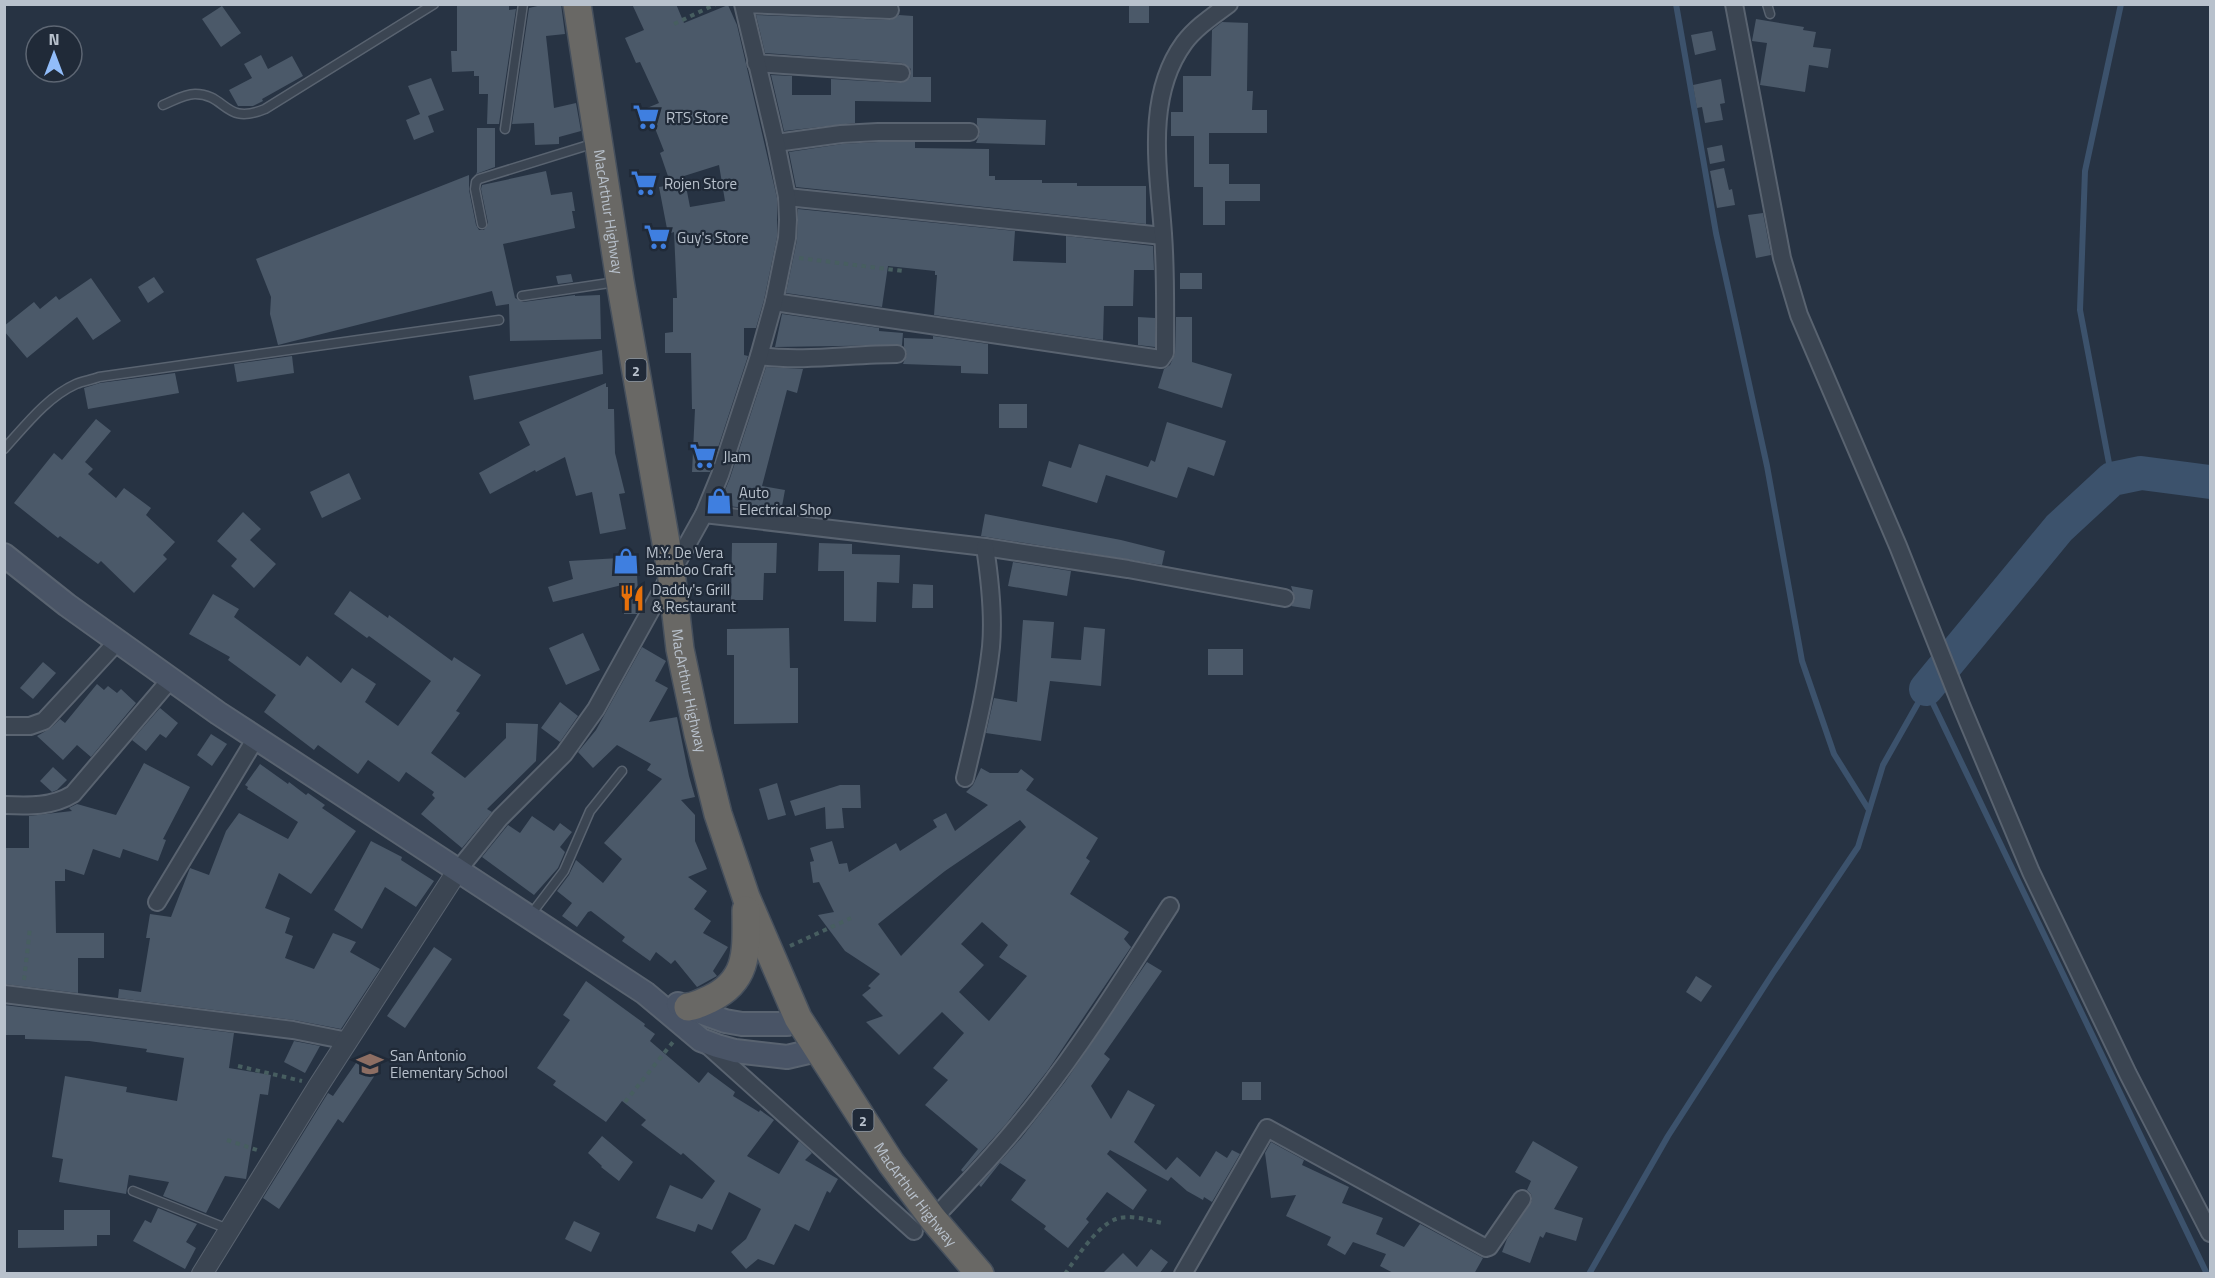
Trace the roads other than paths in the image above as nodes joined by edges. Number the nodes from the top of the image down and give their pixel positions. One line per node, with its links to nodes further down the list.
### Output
1 (434, 4): 11 (lane)
2 (523, 4): 12 (lane)
3 (577, 4): 14 (highway, MacArthur Highway / 2)
4 (1229, 4): 18 (street)
5 (1734, 4): 52 (street)
6 (1767, 4): 8 (lane)
7 (890, 10): 9 (street)
8 (1770, 14)
9 (756, 63): 10 (street); 15 (street)
10 (901, 73)
11 (163, 105)
12 (506, 129)
13 (970, 132): 15 (street)
14 (598, 142): 17 (lane); 19 (highway, MacArthur Highway / 2)
15 (776, 143): 16 (street)
16 (787, 197): 18 (street); 21 (street)
17 (482, 224)
18 (1163, 236): 21 (street)
19 (620, 281): 20 (lane); 29 (highway, MacArthur Highway / 2)
20 (522, 296)
21 (774, 302): 24 (street)
22 (499, 320): 25 (lane)
23 (897, 354): 24 (street)
24 (759, 356): 26 (street)
25 (4, 449)
26 (704, 514): 27 (street); 29 (street)
27 (985, 547): 30 (street); 36 (street)
28 (4, 555): 31 (main road)
29 (671, 571): 38 (street); 39 (highway, MacArthur Highway / 2)
30 (1285, 598)
31 (117, 642): 32 (main road); 33 (street)
32 (170, 680): 34 (main road); 37 (street)
33 (4, 726)
34 (256, 738): 38 (main road); 40 (street)
35 (622, 771): 42 (lane)
36 (965, 778)
37 (4, 805)
38 (458, 870): 42 (main road); 46 (street)
39 (746, 897): 44 (highway, MacArthur Highway / 2); 45 (highway)
40 (157, 902)
41 (1170, 906): 50 (street)
42 (529, 917): 45 (main road)
43 (4, 994): 46 (street)
44 (798, 1018): 45 (main road); 47 (highway, MacArthur Highway / 2)
45 (691, 1025): 47 (main road); 50 (street)
46 (348, 1041): 51 (street)
47 (817, 1050): 50 (highway, MacArthur Highway / 2)
48 (133, 1191): 51 (lane)
49 (1522, 1199): 55 (street)
50 (923, 1225): 54 (highway, MacArthur Highway / 2)
51 (228, 1230): 53 (street)
52 (2211, 1233)
53 (202, 1274)
54 (980, 1274)
55 (1183, 1274)

